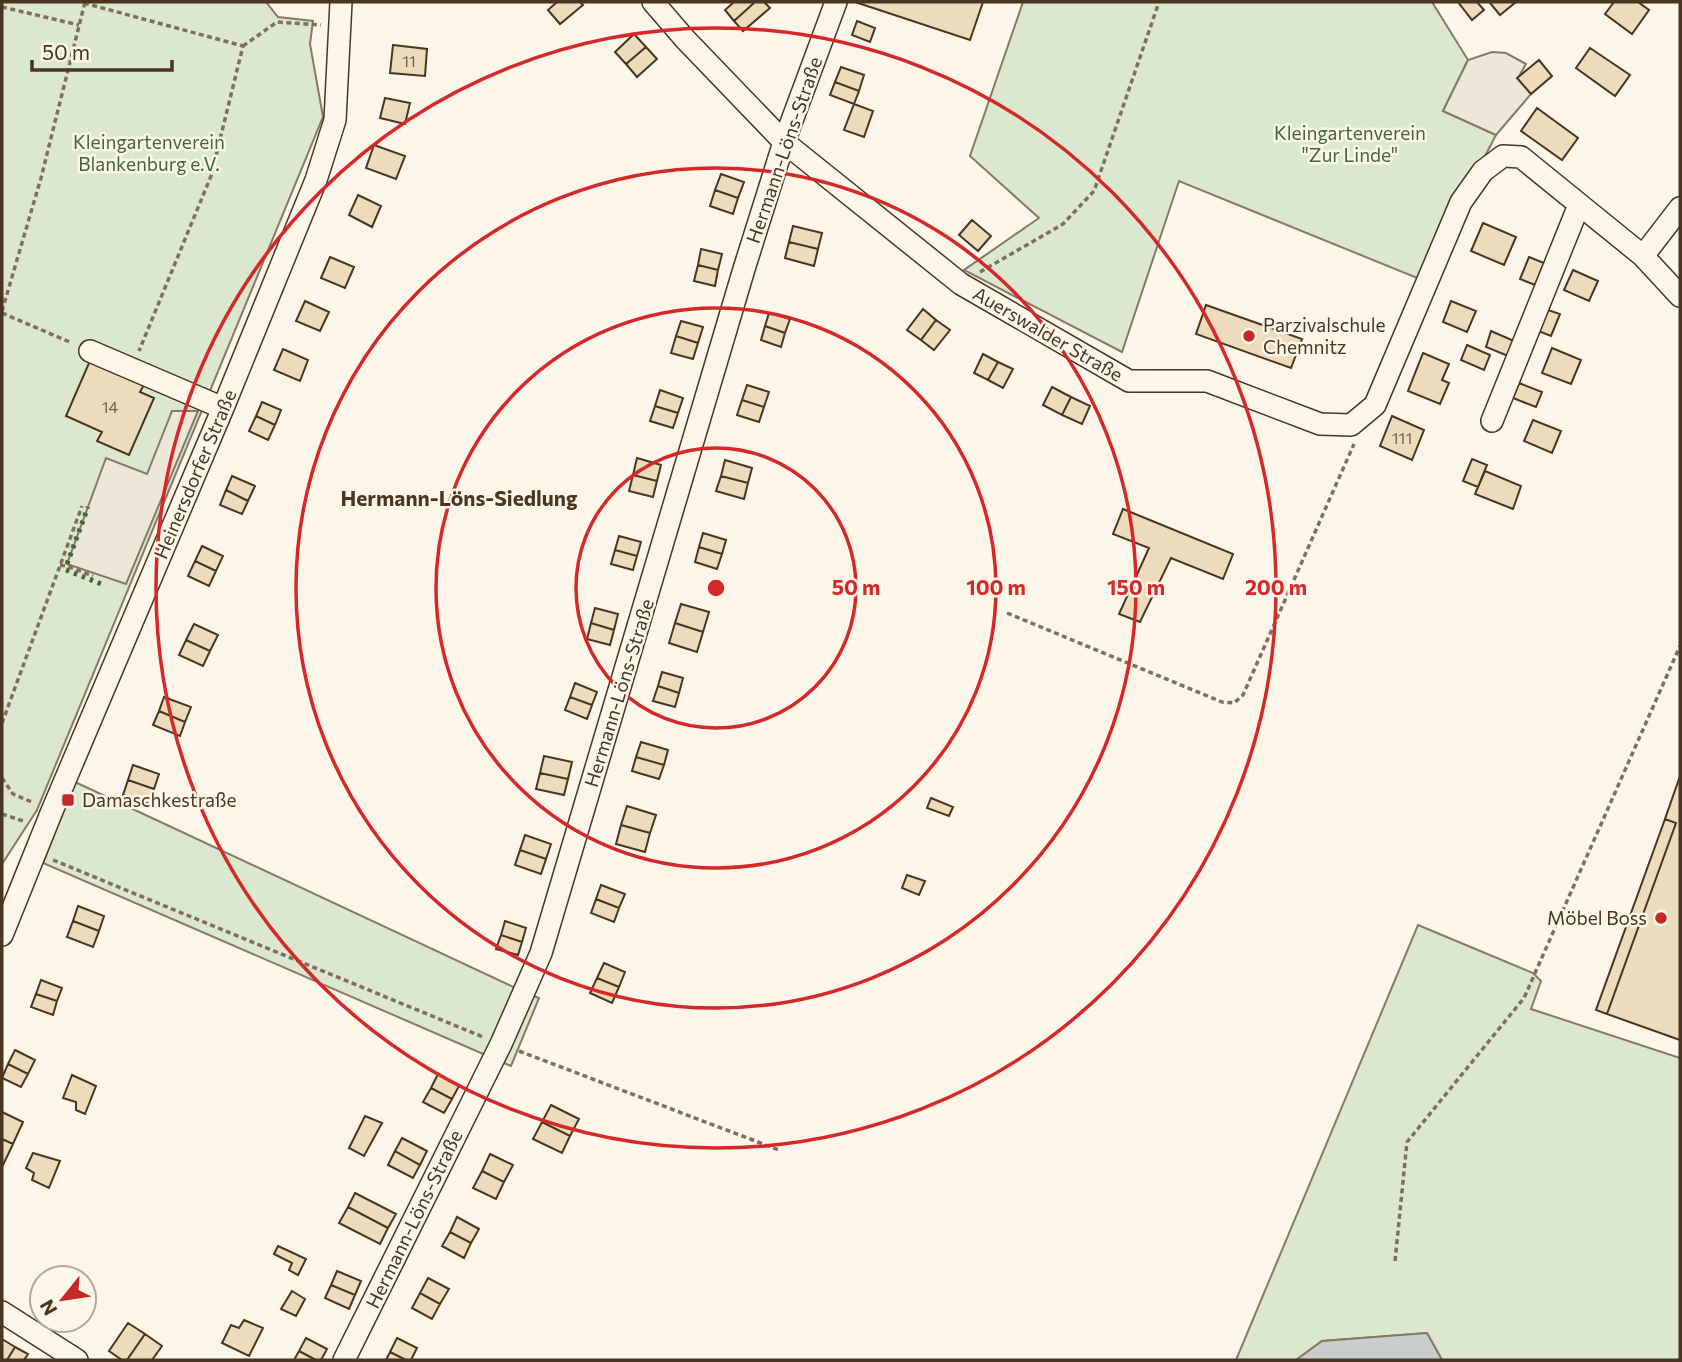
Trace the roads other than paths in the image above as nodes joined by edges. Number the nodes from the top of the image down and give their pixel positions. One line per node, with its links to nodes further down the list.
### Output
1 (341, 2): 10 (street, Heinersdorfer Straße)
2 (653, 2): 4 (street, Auerswalder Straße)
3 (836, 2): 4 (street, Hermann-Löns-Straße)
4 (783, 142): 5 (street, Auerswalder Straße); 15 (street, Hermann-Löns-Straße)
5 (1579, 205): 7 (street); 11 (street)
6 (1680, 208): 7 (street)
7 (1643, 256): 8 (street)
8 (1680, 296)
9 (90, 351): 10 (street)
10 (223, 408): 12 (street, Heinersdorfer Straße)
11 (1492, 421)
12 (2, 935)
13 (2, 1312): 14 (street)
14 (77, 1360)
15 (344, 1360)

